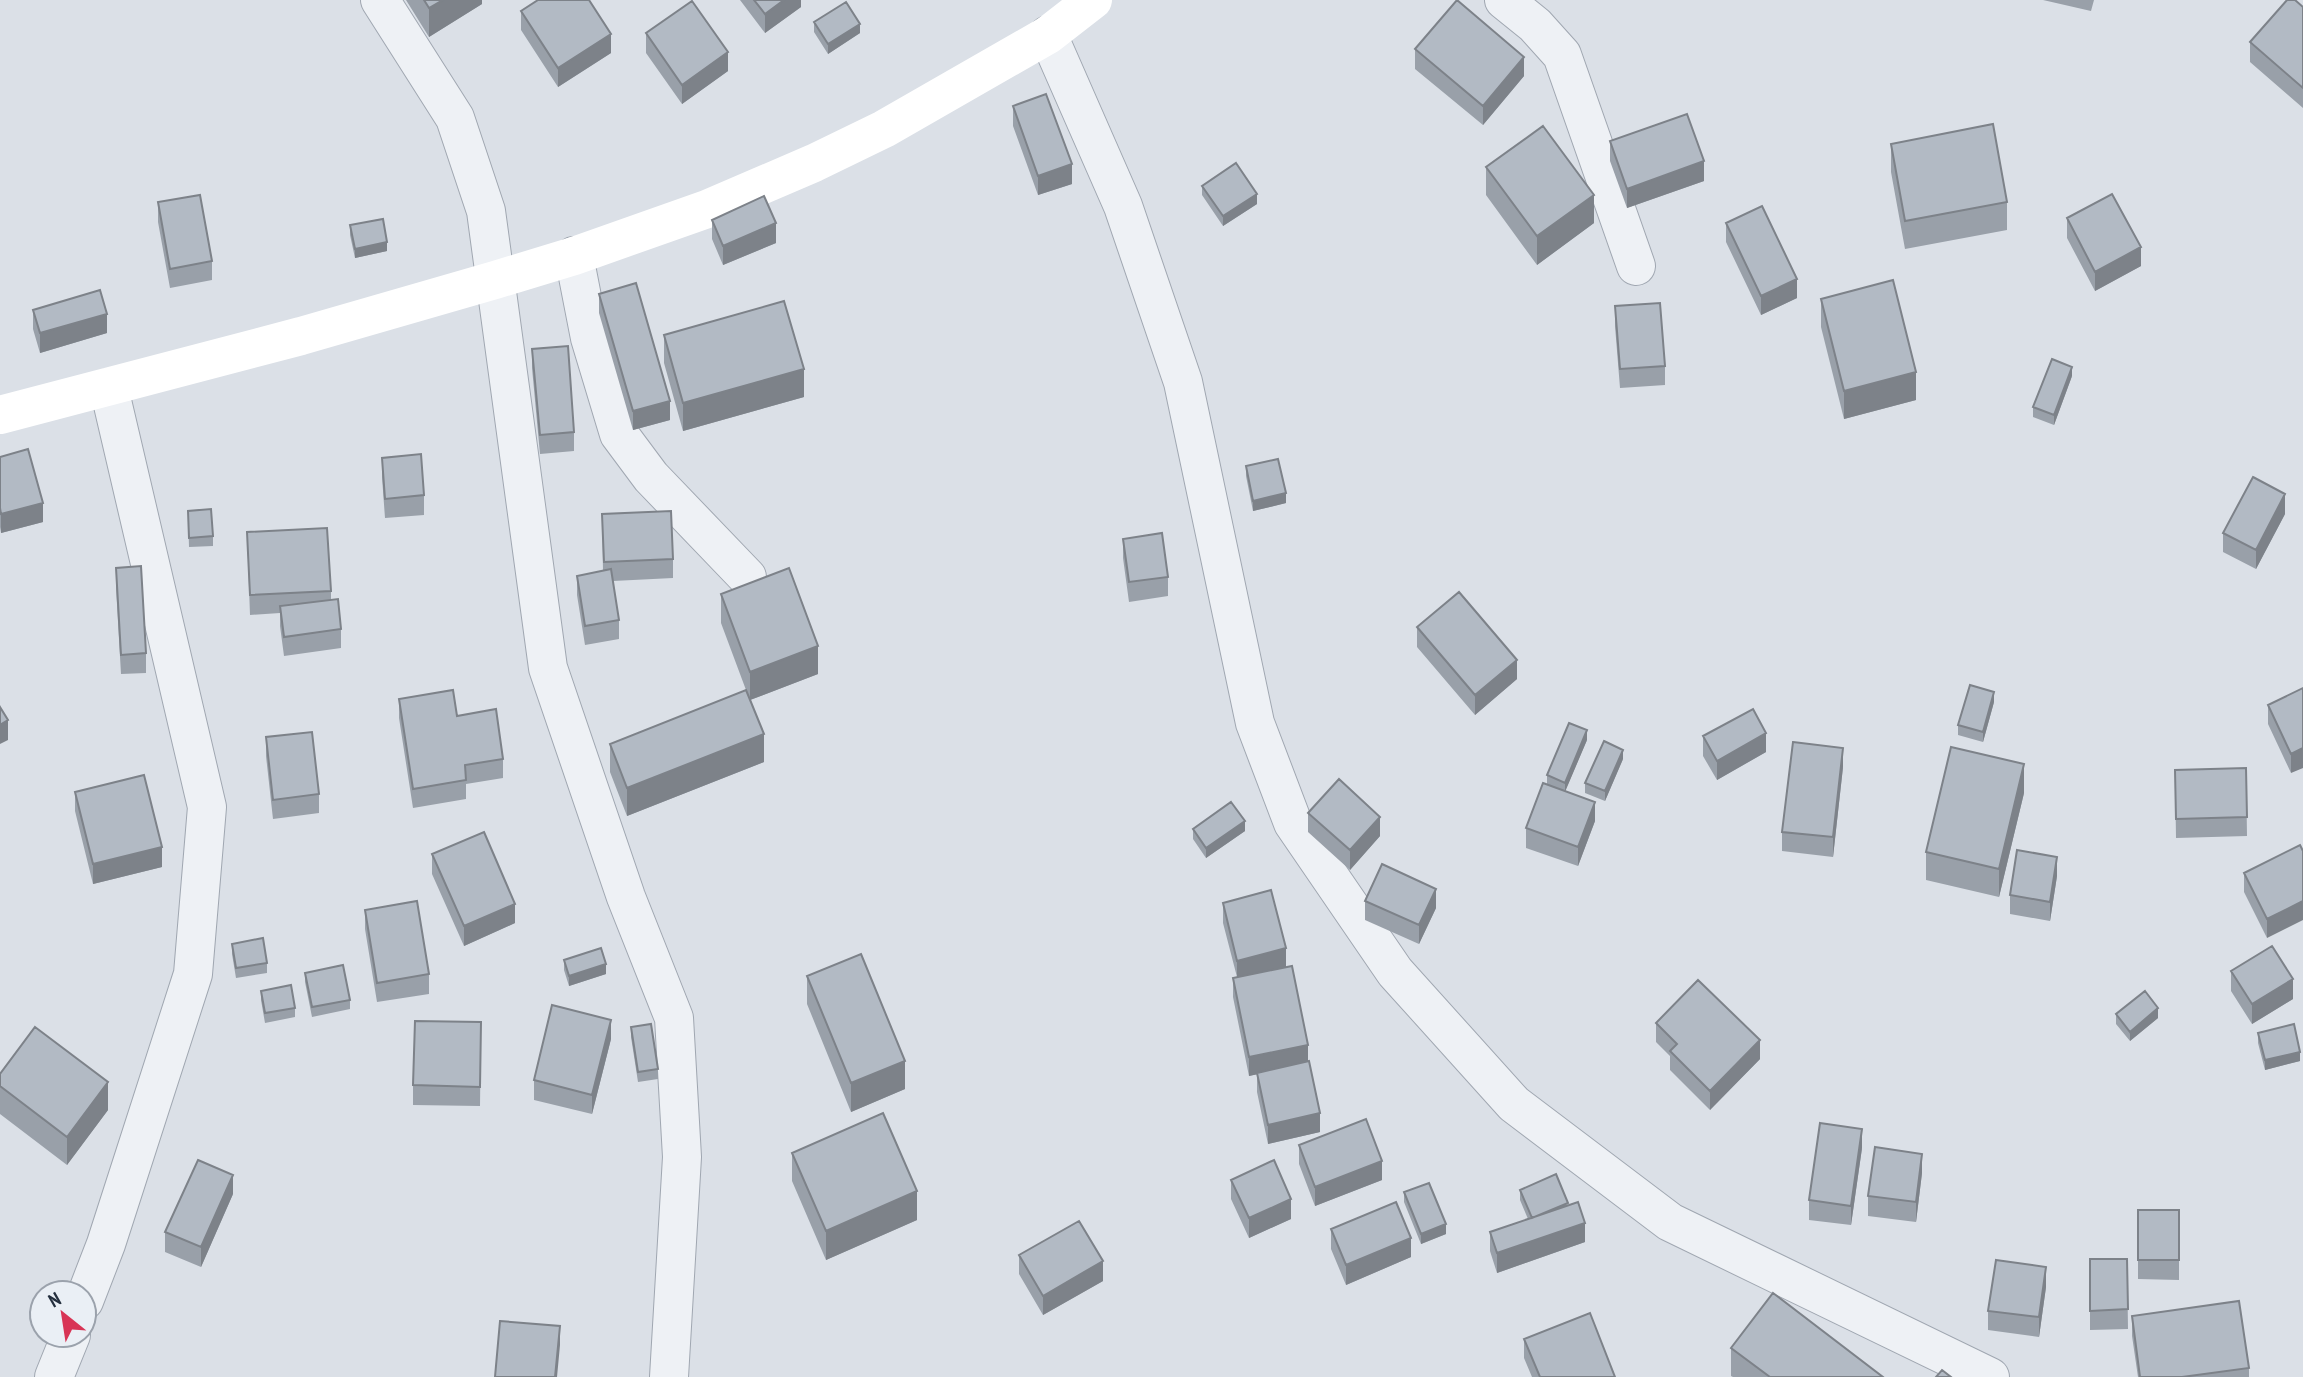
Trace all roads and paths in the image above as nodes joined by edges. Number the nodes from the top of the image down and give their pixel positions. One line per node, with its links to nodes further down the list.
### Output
1 (380, 0): 7 (street)
2 (1093, 0): 4 (street)
3 (1504, 0): 6 (street)
4 (1048, 35): 5 (street); 15 (street)
5 (574, 256): 7 (street); 10 (street)
6 (1636, 265)
7 (495, 280): 8 (street); 14 (street)
8 (109, 388): 9 (street); 11 (street)
9 (0, 415)
10 (747, 577)
11 (92, 1279)
12 (65, 1349): 13 (street)
13 (54, 1377)
14 (668, 1377)
15 (1990, 1377)

